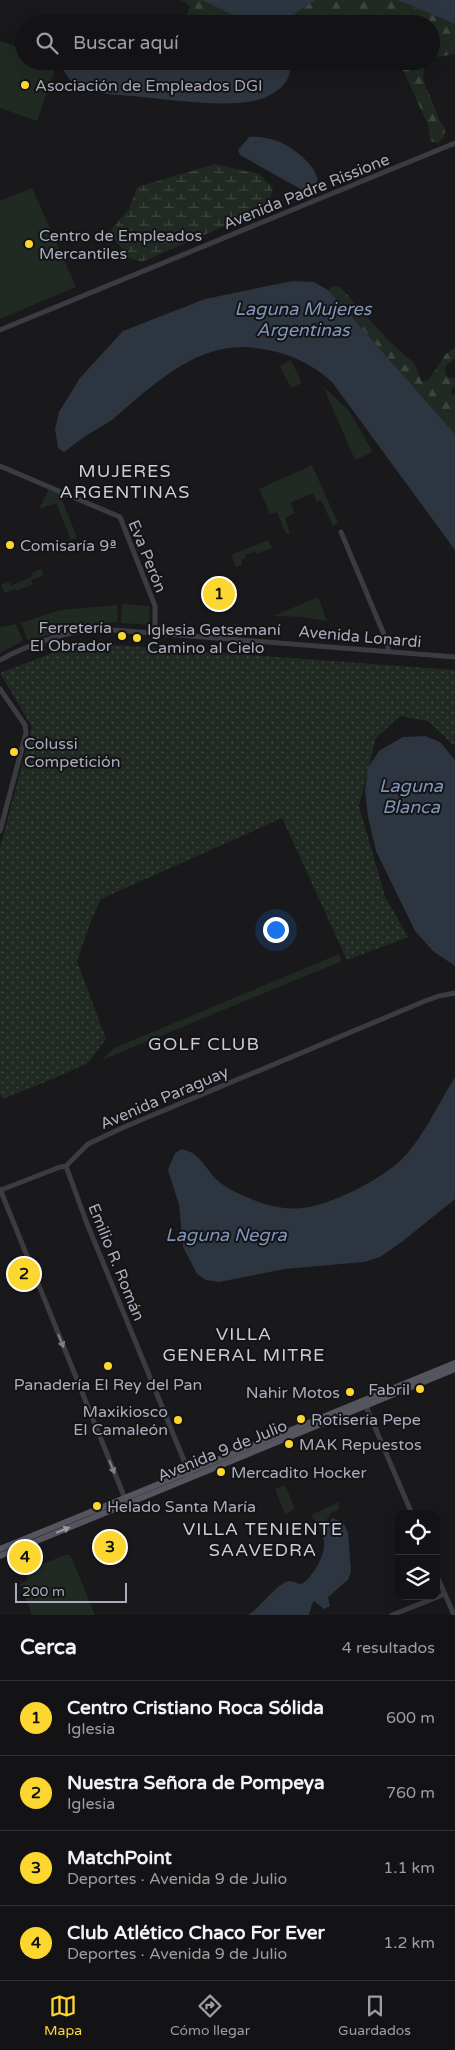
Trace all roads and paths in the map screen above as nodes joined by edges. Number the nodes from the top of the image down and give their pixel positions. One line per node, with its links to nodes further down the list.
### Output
1 (455, 144): 2 (street, Avenida Padre Rissione)
2 (0, 330)
3 (0, 466): 5 (street, Eva Perón)
4 (341, 532): 6 (street)
5 (155, 633): 6 (street, Avenida Lonardi); 8 (street, Avenida Lonardi)
6 (388, 650): 7 (street, Avenida Lonardi)
7 (455, 657)
8 (0, 660)
9 (0, 689): 10 (street)
10 (0, 831)
11 (455, 993): 12 (street, Avenida Paraguay)
12 (66, 1166): 13 (street, Avenida Paraguay); 17 (street, Emilio R. Román)
13 (0, 1189): 18 (street, one-way to 18)
14 (455, 1363): 16 (main road, Avenida 9 de Julio)
15 (455, 1370): 16 (main road, Avenida 9 de Julio)
16 (365, 1404): 17 (main road, Avenida 9 de Julio); 19 (street)
17 (190, 1475): 18 (main road, Avenida 9 de Julio)
18 (126, 1501): 20 (main road, Avenida 9 de Julio); 21 (main road, Avenida 9 de Julio, one-way to 18)
19 (410, 1510)
20 (0, 1548)
21 (0, 1556)
22 (440, 1583): 23 (street)
23 (445, 1594): 24 (street); 25 (street)
24 (392, 1615)
25 (454, 1615)

